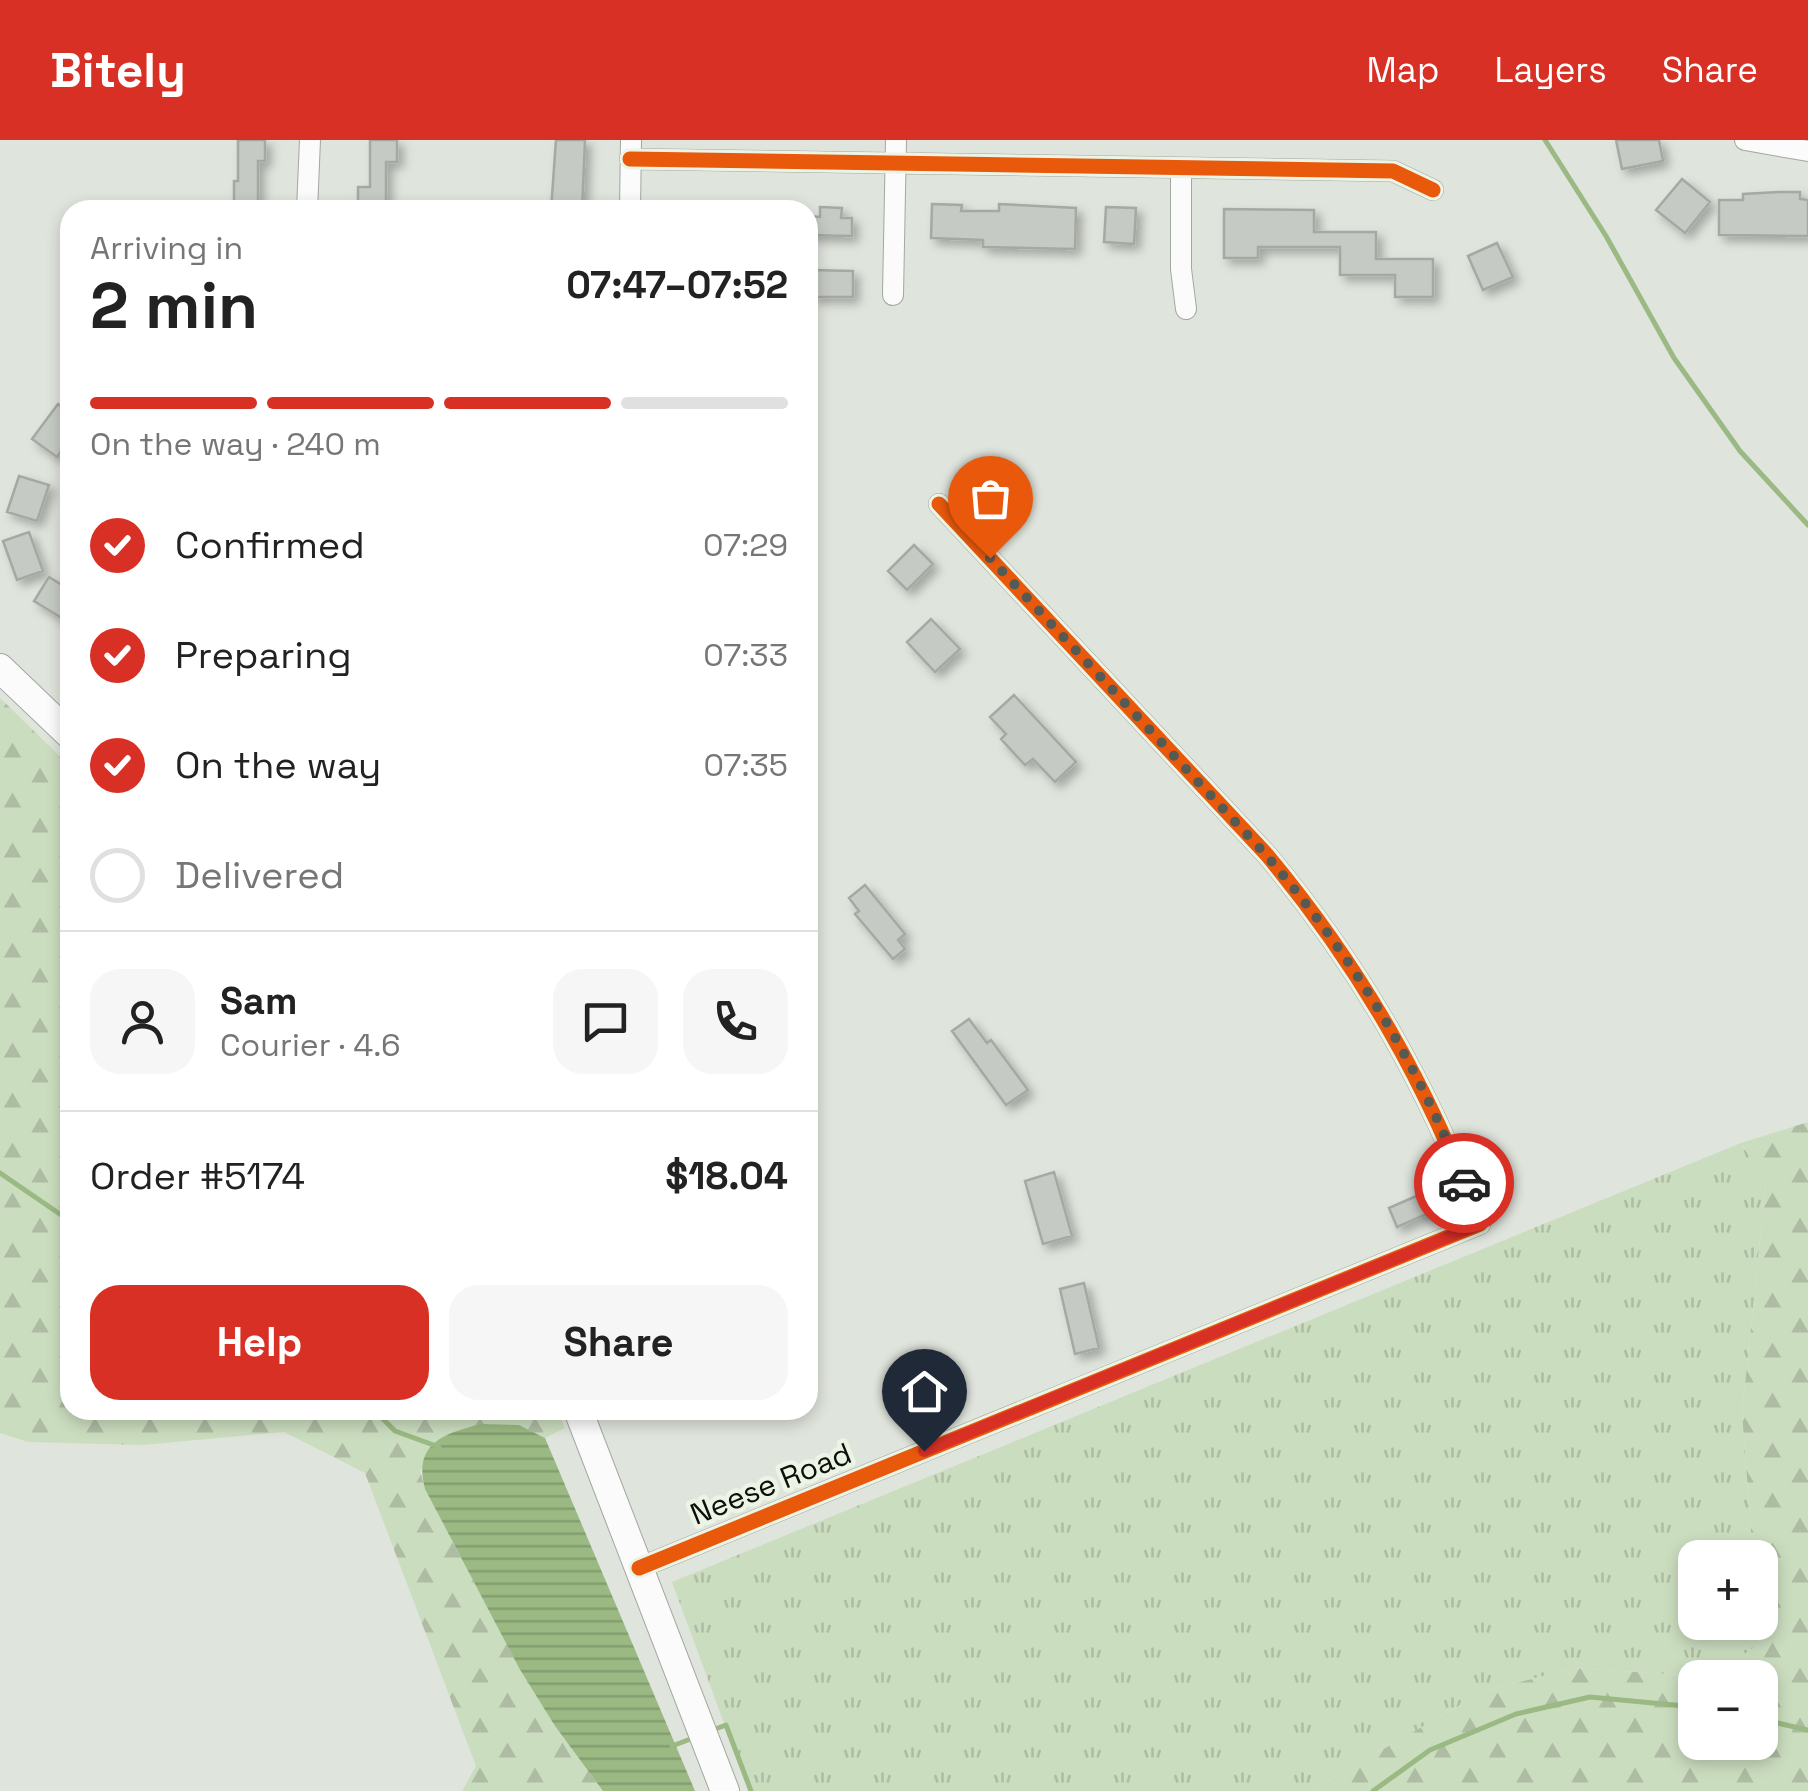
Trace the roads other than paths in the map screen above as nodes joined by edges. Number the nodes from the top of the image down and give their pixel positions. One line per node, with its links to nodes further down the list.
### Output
1 (310, 140): 9 (street)
2 (896, 140): 6 (street)
3 (1746, 140): 5 (street)
4 (630, 150): 6 (street); 10 (street)
5 (1808, 151)
6 (895, 164): 7 (street); 11 (street)
7 (1181, 168): 8 (street); 12 (street)
8 (1433, 190)
9 (307, 200)
10 (630, 200)
11 (893, 295)
12 (1186, 308)
13 (940, 504): 17 (street, Neese Road)
14 (0, 668): 15 (street)
15 (60, 725)
16 (582, 1420): 17 (street)
17 (639, 1568): 18 (street)
18 (725, 1791)

